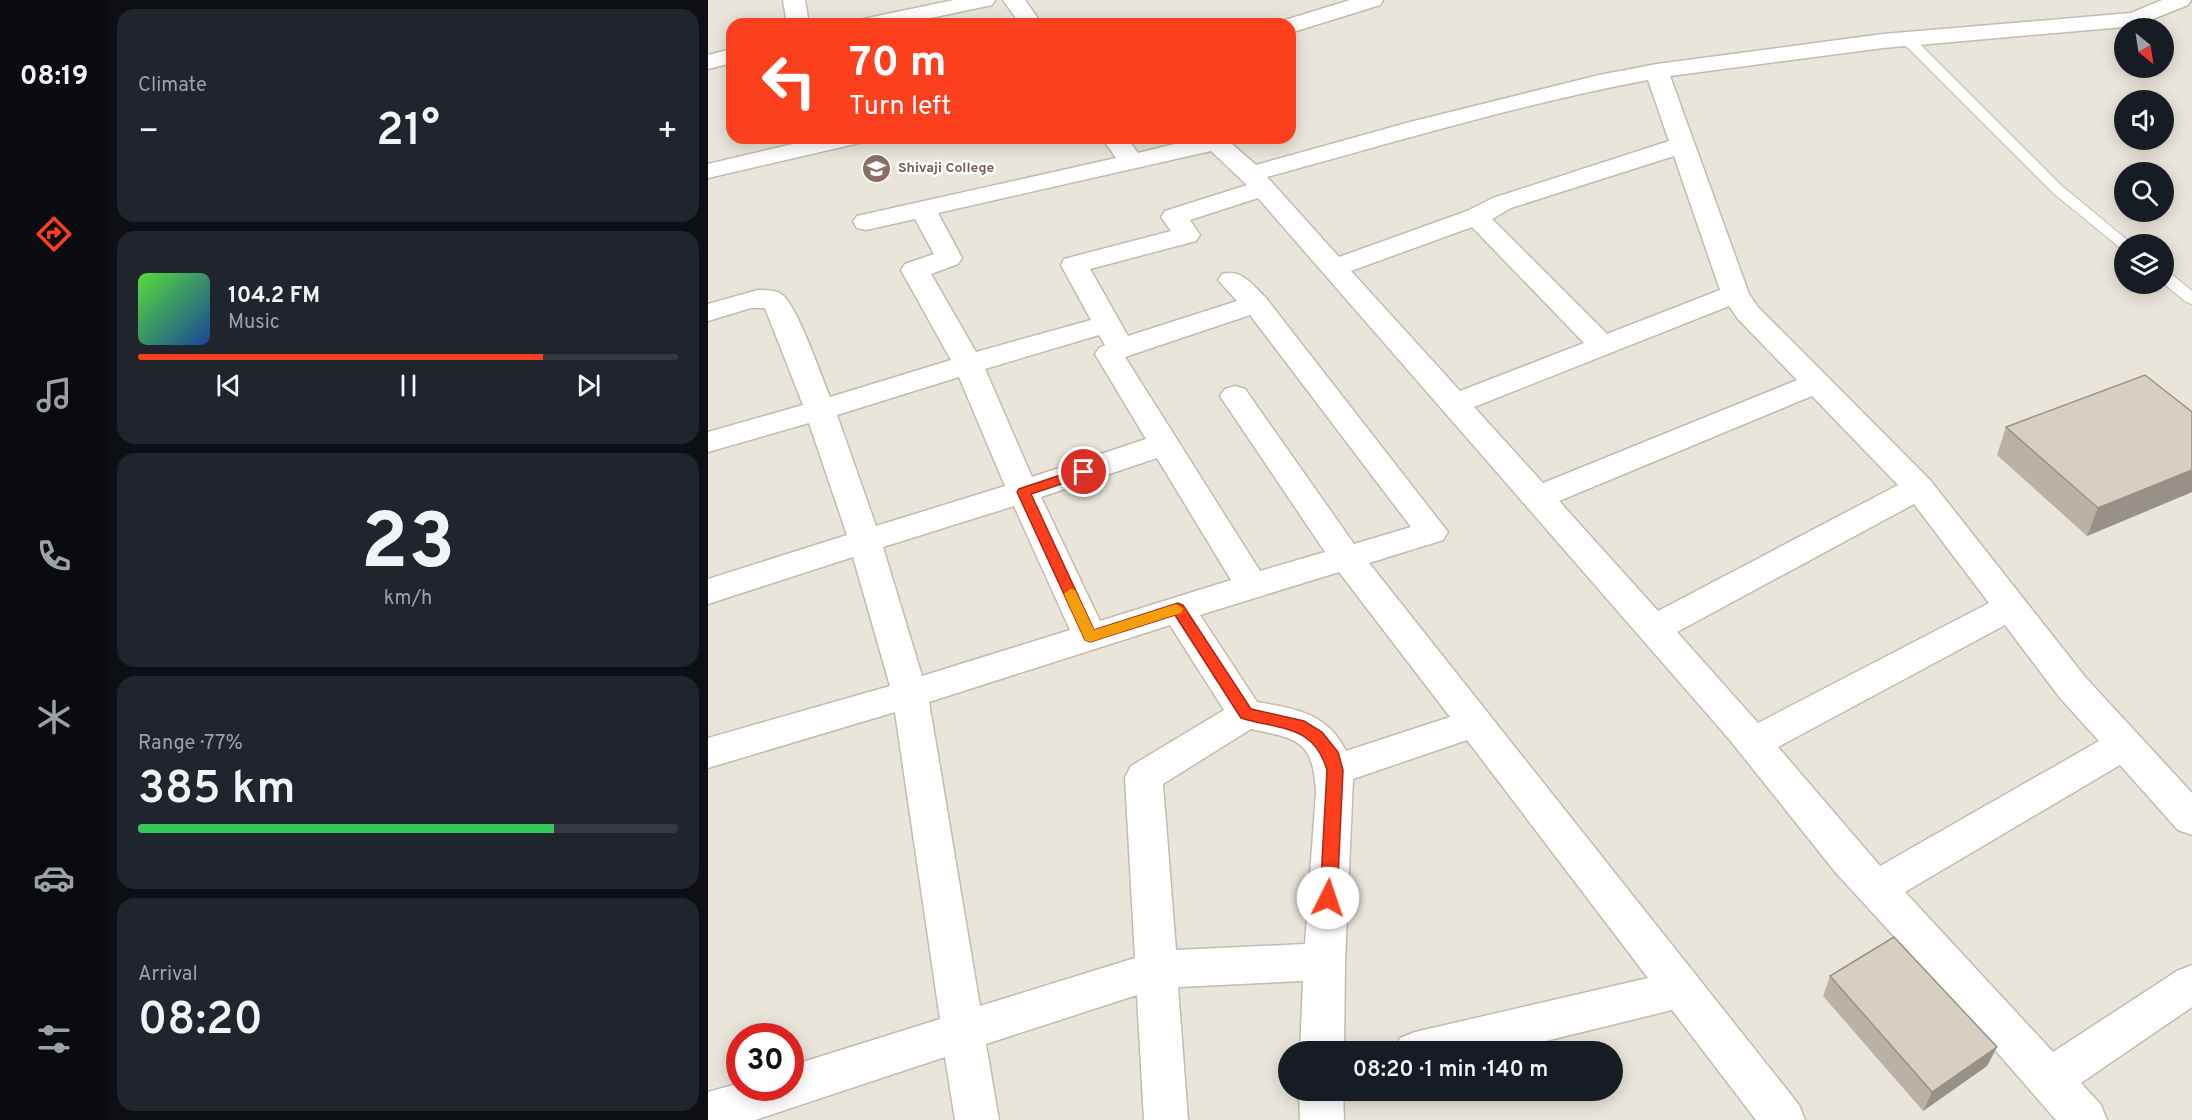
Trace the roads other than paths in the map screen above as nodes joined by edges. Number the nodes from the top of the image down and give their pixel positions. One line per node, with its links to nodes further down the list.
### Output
1 (794, 0): 7 (street)
2 (984, 0): 8 (street)
3 (1014, 0): 9 (street)
4 (1372, 0): 10 (street)
5 (2180, 0): 6 (street)
6 (2148, 5): 11 (street)
7 (797, 18)
8 (899, 18)
9 (1027, 18)
10 (1296, 24)
11 (1907, 39): 14 (street); 26 (lane)
12 (726, 58): 13 (street)
13 (708, 62)
14 (1657, 71): 19 (street); 22 (street)
15 (824, 144): 21 (street)
16 (1118, 144): 20 (street)
17 (1202, 144): 20 (street)
18 (1217, 144): 22 (street)
19 (1682, 146): 24 (street); 30 (street)
20 (1132, 162): 23 (street)
21 (708, 171)
22 (1257, 181): 27 (street); 34 (street)
23 (923, 210): 25 (street); 37 (street)
24 (1476, 217): 27 (street); 36 (street)
25 (866, 222)
26 (2114, 235)
27 (1333, 267): 40 (street)
28 (1232, 280): 32 (street)
29 (2174, 284): 31 (lane)
30 (1735, 294): 36 (street); 38 (street)
31 (2192, 299)
32 (1256, 304): 35 (street); 48 (street)
33 (708, 313): 41 (street)
34 (1107, 324): 35 (street); 37 (street)
35 (1128, 345): 43 (street)
36 (1603, 346): 40 (street)
37 (968, 364): 41 (street); 45 (street)
38 (1816, 382): 44 (street); 46 (street)
39 (1234, 396): 48 (street)
40 (1453, 404): 46 (street)
41 (820, 410): 42 (street); 47 (street)
42 (708, 442)
43 (1165, 444): 45 (street); 49 (street)
44 (1919, 488): 51 (street); 53 (street)
45 (1023, 492): 47 (street); 54 (street)
46 (1536, 498): 53 (street)
47 (865, 542): 50 (street); 55 (street)
48 (1346, 557): 49 (street); 57 (street)
49 (1252, 586): 52 (street)
50 (708, 592)
51 (2011, 606): 58 (street); 59 (street)
52 (1178, 609): 54 (street); 56 (street)
53 (1653, 629): 58 (street)
54 (1090, 636): 55 (street)
55 (910, 694): 60 (street); 69 (street)
56 (1246, 714): 62 (street); 66 (street)
57 (1476, 723): 62 (street); 68 (street)
58 (1753, 743): 64 (street)
59 (2124, 745): 63 (street); 64 (street)
60 (708, 752): 61 (street)
61 (708, 765)
62 (1335, 770): 65 (street)
63 (2192, 819)
64 (1876, 890): 72 (street)
65 (1324, 962): 66 (street); 70 (street)
66 (1158, 969): 69 (street); 78 (street)
67 (2192, 984): 72 (street)
68 (1682, 989): 71 (street); 80 (street)
69 (963, 1030): 73 (street); 77 (street)
70 (1322, 1041)
71 (1462, 1041)
72 (2049, 1079): 81 (street)
73 (804, 1082)
74 (747, 1101): 76 (street)
75 (1322, 1101): 79 (street)
76 (708, 1114)
77 (977, 1120)
78 (1166, 1120)
79 (1322, 1120)
80 (1783, 1120)
81 (2085, 1120)

